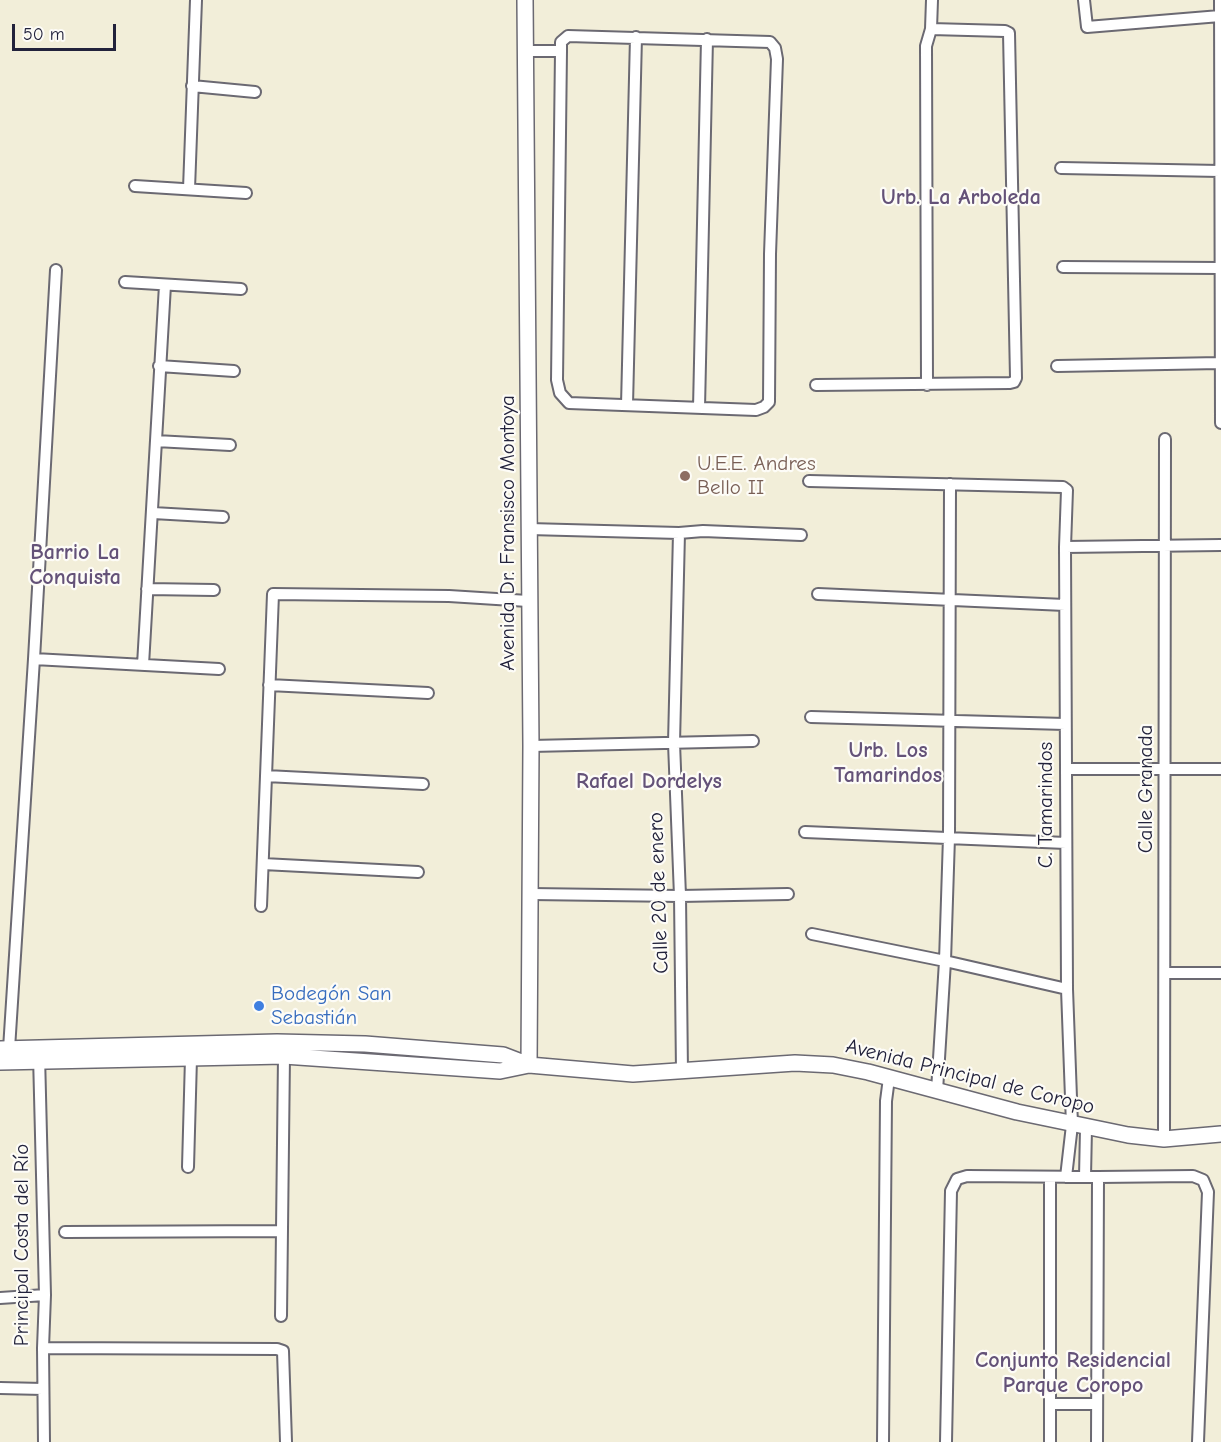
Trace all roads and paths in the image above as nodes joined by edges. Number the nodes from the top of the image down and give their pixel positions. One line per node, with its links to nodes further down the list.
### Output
1 (196, 0): 13 (street)
2 (525, 0): 11 (main road, Avenida Dr. Fransisco Montoya)
3 (932, 0): 7 (street)
4 (1084, 0): 6 (street)
5 (1220, 0): 6 (street)
6 (1220, 16): 10 (street)
7 (931, 29): 32 (street); 32 (street)
8 (636, 37): 9 (street); 12 (street); 34 (street)
9 (707, 39): 35 (street); 35 (street)
10 (1221, 40): 16 (street)
11 (527, 51): 12 (street); 44 (main road, Avenida Dr. Fransisco Montoya)
12 (561, 51): 34 (street)
13 (192, 86): 14 (street); 18 (street)
14 (255, 92)
15 (1061, 168): 16 (street)
16 (1220, 171): 20 (street)
17 (135, 186): 18 (street)
18 (189, 189): 19 (street)
19 (246, 193)
20 (1220, 193): 21 (street)
21 (1220, 264): 22 (street); 27 (street)
22 (1063, 267)
23 (56, 270): 56 (street)
24 (125, 282): 25 (street)
25 (165, 285): 26 (street); 29 (street)
26 (241, 289)
27 (1220, 328): 28 (street)
28 (1220, 363): 30 (street); 36 (street)
29 (159, 366): 31 (street); 38 (street)
30 (1057, 366)
31 (234, 370)
32 (927, 384): 33 (street)
33 (816, 385)
34 (627, 405): 35 (street)
35 (699, 408)
36 (1221, 423)
37 (1165, 440): 48 (street, Calle Granada)
38 (156, 441): 39 (street); 42 (street)
39 (230, 445)
40 (809, 481): 41 (street)
41 (950, 483): 49 (street, C. Tamarindos); 53 (street)
42 (153, 513): 43 (street); 50 (street)
43 (223, 517)
44 (529, 529): 45 (street); 54 (main road, Avenida Dr. Fransisco Montoya)
45 (679, 533): 46 (street); 65 (street, Calle 20 de enero)
46 (801, 535)
47 (1221, 544): 48 (street)
48 (1165, 546): 49 (street); 68 (street, Calle Granada)
49 (1065, 547): 55 (street, C. Tamarindos)
50 (147, 589): 51 (street); 57 (street)
51 (214, 590)
52 (818, 594): 53 (street)
53 (950, 599): 55 (street); 62 (street)
54 (528, 601): 59 (street); 66 (main road, Avenida Dr. Fransisco Montoya)
55 (1065, 605): 63 (street, C. Tamarindos)
56 (34, 659): 57 (street); 86 (street)
57 (143, 665): 58 (street)
58 (219, 669)
59 (269, 685): 60 (street); 70 (street)
60 (428, 693)
61 (811, 717): 62 (street)
62 (950, 720): 63 (street); 73 (street)
63 (1065, 724): 67 (street, C. Tamarindos)
64 (753, 741): 65 (street)
65 (674, 743): 66 (street); 79 (street, Calle 20 de enero)
66 (531, 746): 77 (main road, Avenida Dr. Fransisco Montoya)
67 (1066, 769): 68 (street); 74 (street, C. Tamarindos)
68 (1165, 769): 69 (street); 84 (street, Calle Granada)
69 (1221, 770)
70 (266, 776): 71 (street); 75 (street)
71 (423, 784)
72 (805, 832): 73 (street)
73 (949, 837): 74 (street); 82 (street)
74 (1066, 843): 85 (street, C. Tamarindos)
75 (263, 864): 76 (street); 80 (street)
76 (418, 872)
77 (531, 894): 79 (street); 91 (main road, Avenida Dr. Fransisco Montoya)
78 (788, 894): 79 (street)
79 (680, 896): 92 (street, Calle 20 de enero)
80 (261, 906)
81 (812, 934): 82 (street)
82 (945, 961): 85 (street); 94 (street)
83 (1221, 973): 84 (street)
84 (1165, 974): 97 (street, Calle Granada)
85 (1067, 989): 95 (street, C. Tamarindos)
86 (4, 1049): 87 (main road, Avenida Principal de Coropo)
87 (39, 1054): 89 (main road, Avenida Principal de Coropo); 90 (main road, Avenida Principal de Coropo); 91 (main road, Avenida Principal de Coropo); 105 (street, Principal Costa del Río)
88 (284, 1056): 89 (main road, Avenida Principal de Coropo); 91 (main road, Avenida Principal de Coropo); 103 (street)
89 (191, 1058): 98 (street)
90 (0, 1062)
91 (529, 1065): 92 (main road, Avenida Principal de Coropo)
92 (682, 1072): 93 (main road, Avenida Principal de Coropo)
93 (888, 1078): 94 (main road, Avenida Principal de Coropo); 115 (street)
94 (937, 1091): 95 (main road, Avenida Principal de Coropo)
95 (1079, 1126): 97 (main road, Avenida Principal de Coropo); 100 (street); 101 (street)
96 (1221, 1134): 97 (main road, Avenida Principal de Coropo)
97 (1164, 1139)
98 (188, 1167)
99 (1050, 1177): 100 (street); 111 (street); 116 (street)
100 (1066, 1177): 101 (street)
101 (1085, 1177): 102 (street)
102 (1098, 1178): 112 (street); 119 (street)
103 (281, 1231): 104 (street); 107 (street)
104 (65, 1232)
105 (45, 1295): 106 (street); 108 (street, Principal Costa del Río)
106 (0, 1298)
107 (281, 1316)
108 (43, 1348): 110 (street, Principal Costa del Río); 114 (street)
109 (0, 1388): 110 (street)
110 (43, 1389): 113 (street, Principal Costa del Río)
111 (1050, 1404): 112 (street); 117 (street)
112 (1097, 1404): 118 (street)
113 (44, 1442)
114 (286, 1442)
115 (883, 1442)
116 (946, 1442)
117 (1050, 1442)
118 (1097, 1442)
119 (1198, 1442)

